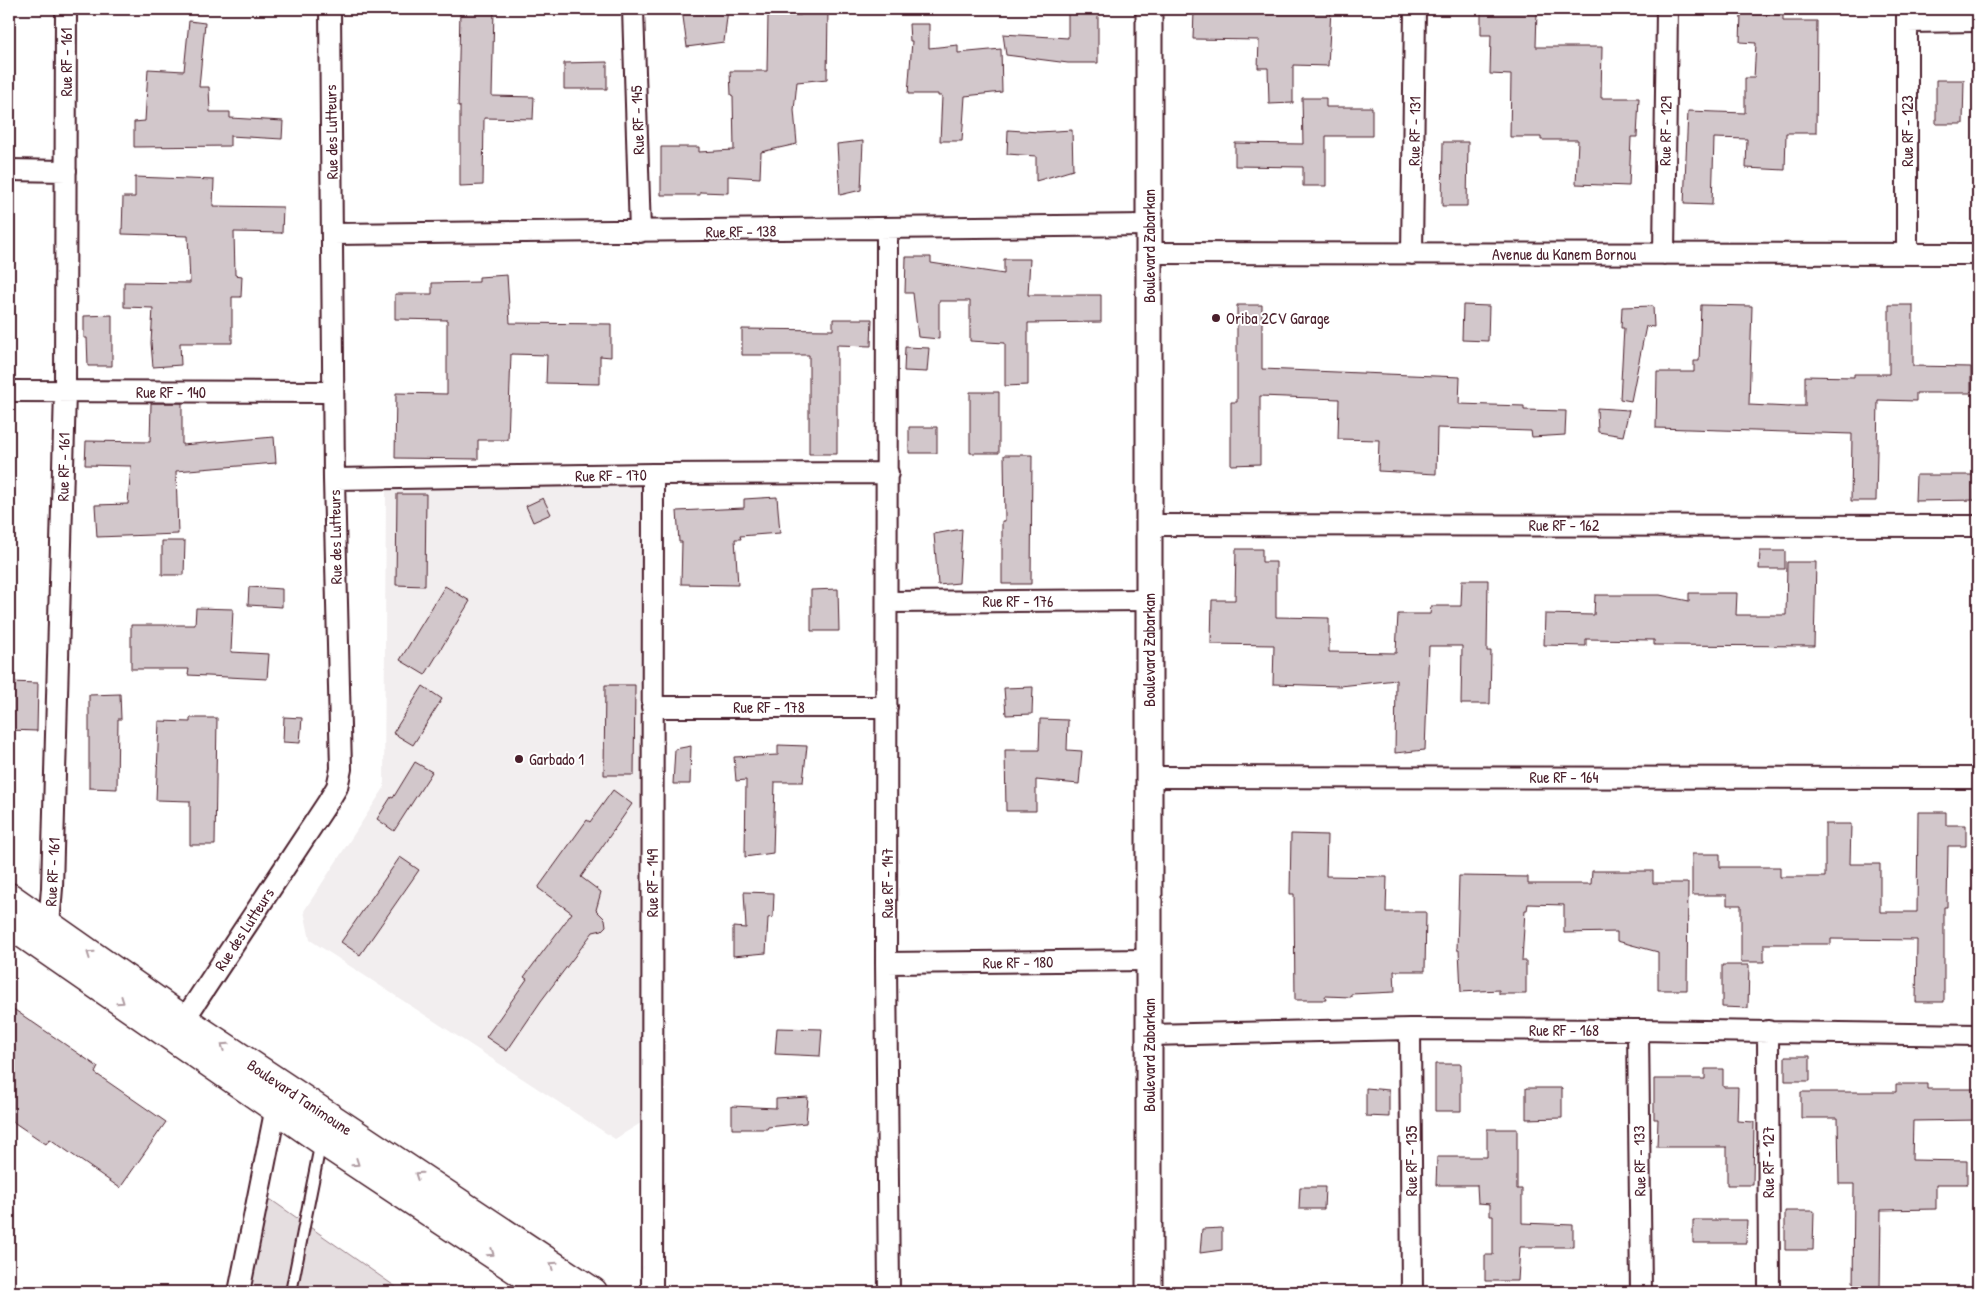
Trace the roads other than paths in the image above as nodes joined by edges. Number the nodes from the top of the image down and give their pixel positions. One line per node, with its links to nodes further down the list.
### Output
1 (66, 9): 10 (street, Rue RF - 161)
2 (330, 9): 14 (street, Rue des Lutteurs)
3 (633, 9): 13 (street, Rue RF - 145)
4 (1149, 9): 11 (street, Boulevard Zabarkan)
5 (1415, 9): 16 (street, Rue RF - 131)
6 (1667, 9): 17 (street, Rue RF - 129)
7 (1907, 15): 8 (street); 18 (street, Rue RF - 123)
8 (1978, 21)
9 (9, 170): 10 (street)
10 (66, 171): 21 (street, Rue RF - 161)
11 (1149, 225): 12 (street, Rue RF - 138); 15 (street, Boulevard Zabarkan)
12 (887, 229): 13 (street, Rue RF - 138); 23 (street, Rue RF - 147)
13 (640, 232): 14 (street, Rue RF - 138)
14 (332, 234): 22 (street, Rue des Lutteurs)
15 (1149, 253): 16 (street, Avenue du Kanem Bornou); 26 (street, Boulevard Zabarkan)
16 (1412, 254): 17 (street, Avenue du Kanem Bornou)
17 (1664, 254): 18 (street, Avenue du Kanem Bornou)
18 (1907, 254): 19 (street, Avenue du Kanem Bornou)
19 (1978, 254)
20 (9, 391): 21 (street, Rue RF - 140)
21 (65, 391): 22 (street, Rue RF - 140); 36 (street, Rue RF - 161)
22 (332, 392): 25 (street, Rue des Lutteurs)
23 (888, 473): 24 (street, Rue RF - 170); 29 (street, Rue RF - 147)
24 (654, 474): 25 (street, Rue RF - 170); 31 (street, Rue RF - 149)
25 (334, 479): 39 (street, Rue des Lutteurs)
26 (1149, 525): 27 (street, Rue RF - 162); 28 (street, Boulevard Zabarkan)
27 (1978, 526)
28 (1149, 600): 29 (street, Rue RF - 176); 32 (street, Boulevard Zabarkan)
29 (888, 602): 30 (street, Rue RF - 147)
30 (887, 707): 31 (street, Rue RF - 178); 38 (street, Rue RF - 147)
31 (652, 708): 51 (street, Rue RF - 149)
32 (1149, 776): 33 (street, Rue RF - 164); 37 (street, Boulevard Zabarkan)
33 (1978, 778)
34 (9, 897): 36 (main road, Boulevard Tanimoune)
35 (9, 924): 45 (main road, Boulevard Tanimoune, one-way to 45)
36 (49, 925): 39 (main road, Boulevard Tanimoune, one-way to 36)
37 (1149, 960): 38 (street, Rue RF - 180); 43 (street, Boulevard Zabarkan)
38 (886, 963): 52 (street, Rue RF - 147)
39 (184, 1020): 50 (main road, Boulevard Tanimoune, one-way to 39)
40 (1410, 1029): 41 (street, Rue RF - 168); 43 (street, Rue RF - 168); 54 (street, Rue RF - 135)
41 (1638, 1030): 42 (street, Rue RF - 168); 55 (street, Rue RF - 133)
42 (1768, 1031): 44 (street, Rue RF - 168); 56 (street, Rue RF - 127)
43 (1149, 1035): 53 (street, Boulevard Zabarkan)
44 (1978, 1035)
45 (276, 1107): 46 (main road, Boulevard Tanimoune); 47 (street)
46 (321, 1140): 48 (lane); 49 (main road, Boulevard Tanimoune, one-way to 49)
47 (239, 1292)
48 (291, 1292)
49 (550, 1292)
50 (593, 1292)
51 (652, 1292)
52 (889, 1292)
53 (1149, 1292)
54 (1412, 1292)
55 (1641, 1292)
56 (1769, 1292)

